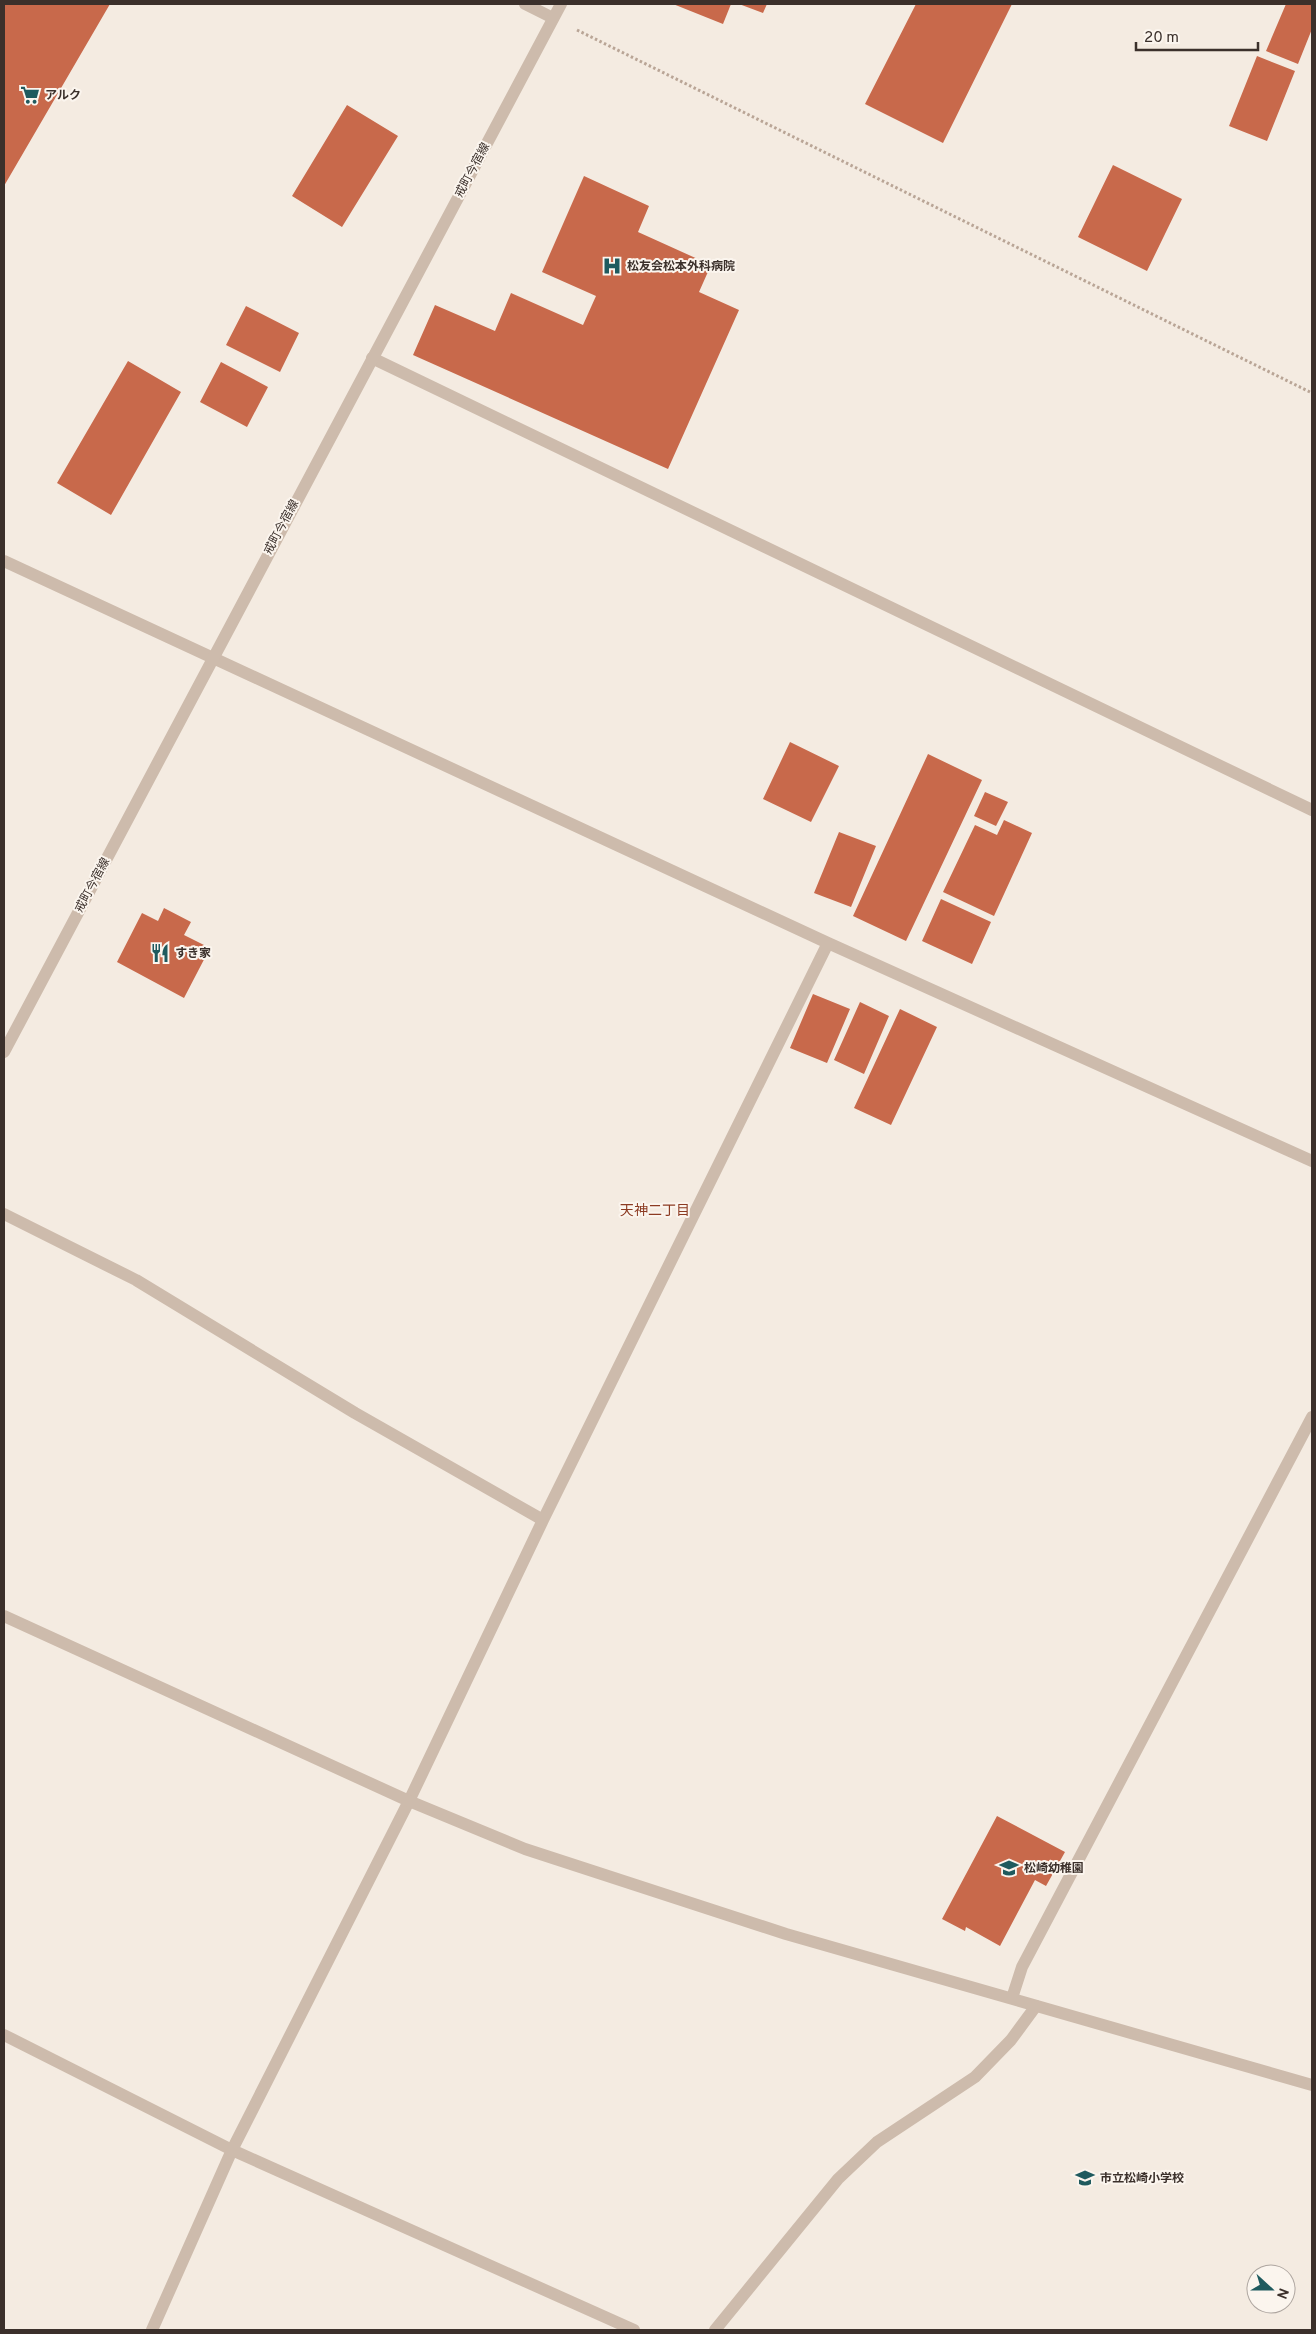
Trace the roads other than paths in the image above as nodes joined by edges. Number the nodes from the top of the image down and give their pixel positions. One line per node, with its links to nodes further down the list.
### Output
1 (525, 4): 3 (street)
2 (561, 4): 3 (street, 戒町今宿線)
3 (553, 18): 4 (street, 戒町今宿線)
4 (372, 358): 6 (street, 戒町今宿線); 7 (street)
5 (4, 561): 6 (street)
6 (212, 656): 8 (street); 9 (street, 戒町今宿線)
7 (1312, 810)
8 (828, 943): 10 (street); 13 (street)
9 (4, 1052)
10 (1312, 1161)
11 (4, 1214): 13 (street)
12 (1312, 1417): 16 (street)
13 (543, 1520): 15 (street)
14 (4, 1616): 15 (street)
15 (410, 1801): 16 (street); 20 (street)
16 (1012, 1998): 17 (street)
17 (1036, 2006): 19 (street); 23 (street)
18 (4, 2035): 20 (street)
19 (1312, 2085)
20 (232, 2150): 21 (street); 22 (street)
21 (152, 2330)
22 (634, 2330)
23 (716, 2330)

